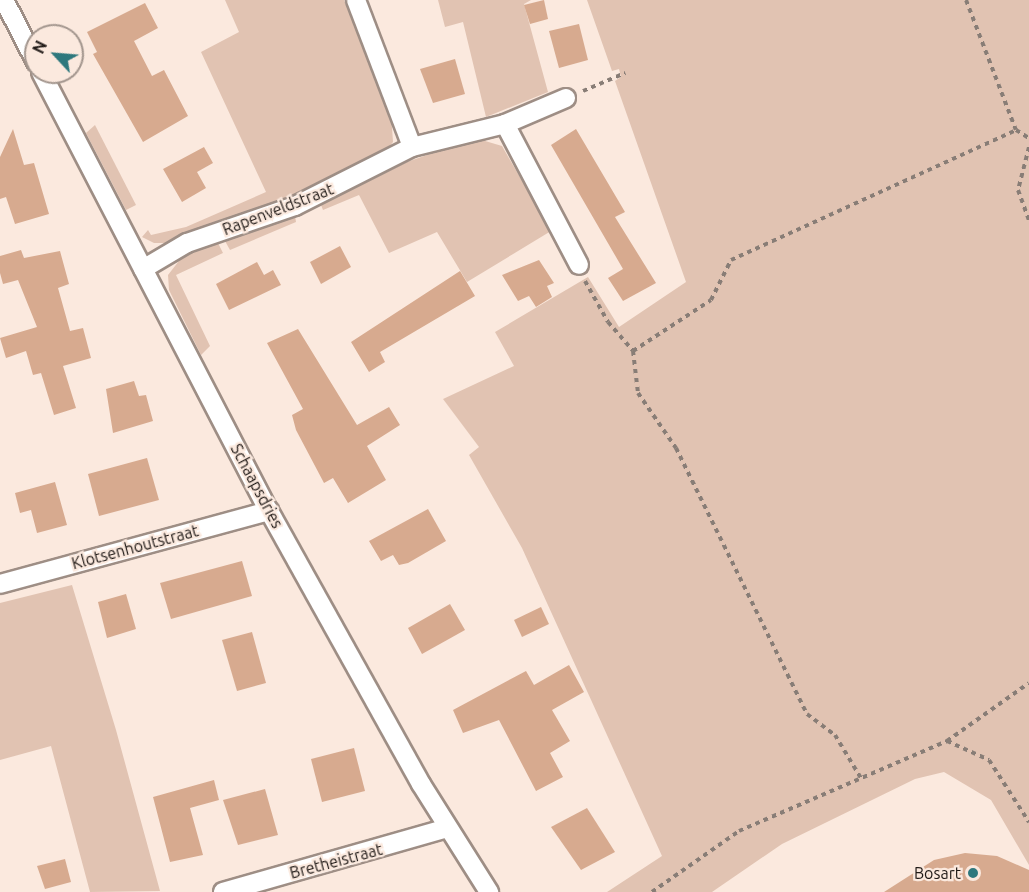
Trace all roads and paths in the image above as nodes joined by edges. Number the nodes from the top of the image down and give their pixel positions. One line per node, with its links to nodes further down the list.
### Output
1 (4, 0): 4 (street)
2 (356, 0): 11 (street)
3 (966, 0): 9 (path)
4 (24, 39)
5 (625, 73): 7 (path)
6 (47, 84): 15 (street, Schaapsdries)
7 (566, 98): 8 (street, Rapenveldstraat)
8 (505, 124): 11 (street, Rapenveldstraat); 14 (street)
9 (1016, 130): 10 (path); 16 (path)
10 (1029, 138)
11 (412, 147): 15 (street, Rapenveldstraat)
12 (1029, 147): 13 (path)
13 (1029, 221)
14 (579, 265): 16 (path)
15 (143, 269): 17 (street, Schaapsdries)
16 (633, 351): 21 (path)
17 (269, 511): 18 (street, Klotsenhoutstraat); 23 (street, Schaapsdries)
18 (0, 584)
19 (1029, 683): 20 (path)
20 (947, 741): 21 (path); 22 (path)
21 (862, 780): 26 (path)
22 (1029, 822)
23 (447, 828): 24 (street, Bretheistraat); 25 (street, Schaapsdries)
24 (223, 892)
25 (489, 892)
26 (652, 892)

